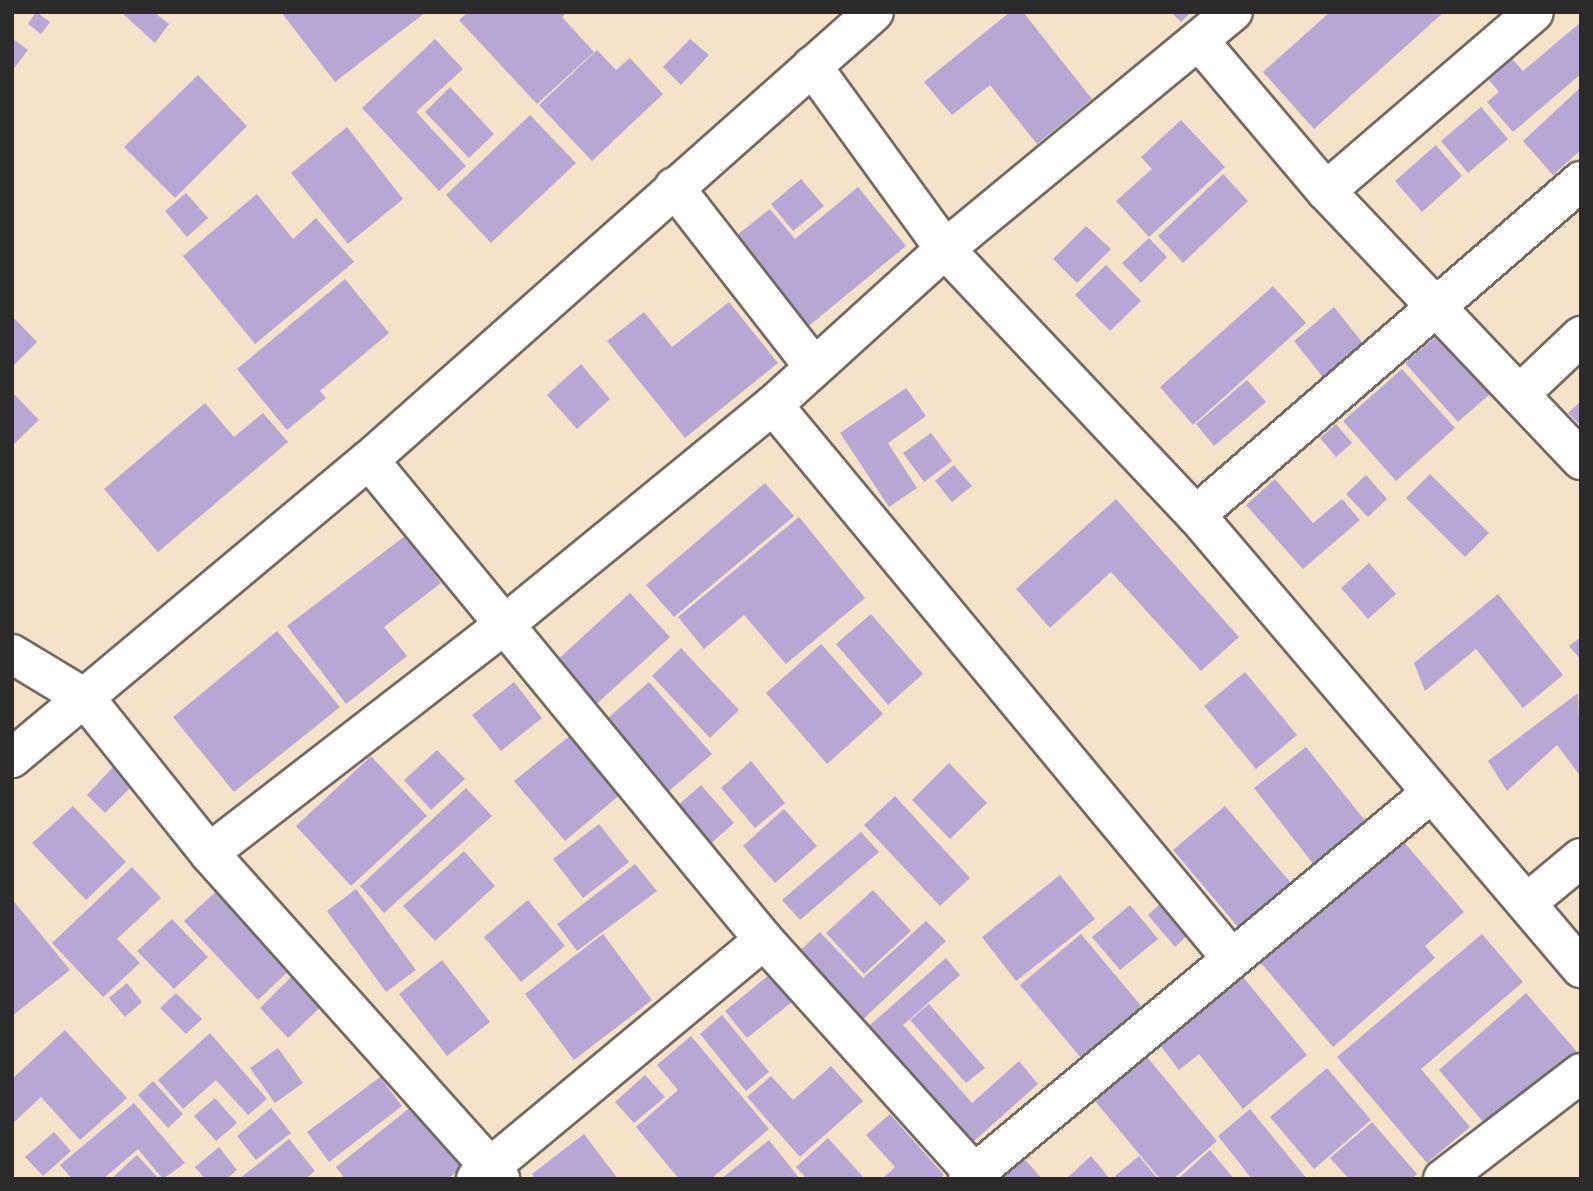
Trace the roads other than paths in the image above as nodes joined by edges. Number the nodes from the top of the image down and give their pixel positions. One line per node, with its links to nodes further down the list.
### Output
1 (874, 12): 5 (street)
2 (1233, 12): 4 (street)
3 (1534, 12): 8 (street)
4 (1200, 42): 8 (street); 9 (street)
5 (813, 66): 7 (street); 9 (street)
6 (1581, 181): 10 (street)
7 (674, 187): 12 (street); 15 (street)
8 (1326, 191): 10 (street)
9 (945, 249): 12 (street); 17 (street)
10 (1437, 307): 13 (street); 17 (street)
11 (1581, 335): 13 (street)
12 (814, 367): 14 (street)
13 (1521, 393): 16 (street)
14 (773, 405): 18 (street); 27 (street)
15 (369, 460): 18 (street); 20 (street)
16 (1581, 460)
17 (1196, 515): 22 (street)
18 (504, 625): 23 (street); 26 (street)
19 (12, 654): 20 (street)
20 (85, 698): 21 (street); 23 (street)
21 (12, 758)
22 (1430, 794): 25 (street); 27 (street)
23 (209, 853): 30 (street)
24 (1581, 858): 25 (street)
25 (1528, 902): 28 (street)
26 (764, 940): 30 (street); 31 (street)
27 (1232, 959): 31 (street)
28 (1581, 968)
29 (1581, 1073): 32 (street)
30 (489, 1175)
31 (974, 1177)
32 (1443, 1179)

